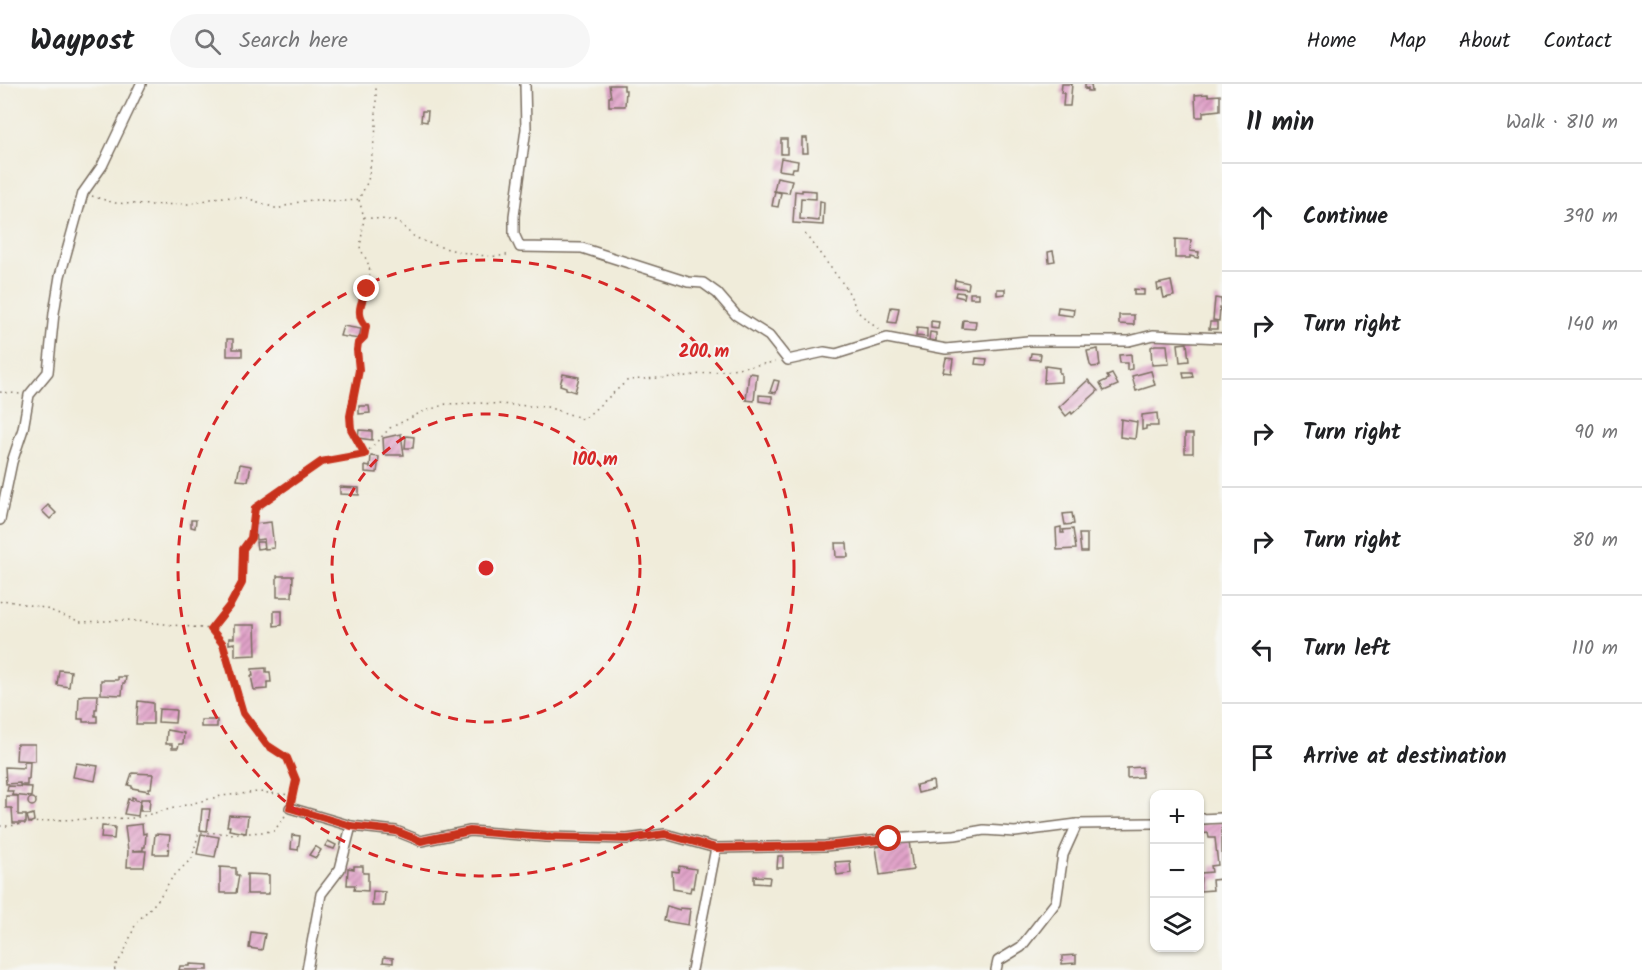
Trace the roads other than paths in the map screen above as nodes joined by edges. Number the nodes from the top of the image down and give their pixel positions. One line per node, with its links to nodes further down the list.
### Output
1 (141, 84): 4 (street)
2 (525, 84): 3 (street)
3 (1222, 338)
4 (0, 520)
5 (290, 808): 10 (street)
6 (1222, 818): 7 (street)
7 (1204, 819)
8 (1150, 823): 9 (street)
9 (1077, 824): 11 (street); 14 (street)
10 (351, 826): 11 (street); 12 (street)
11 (716, 848): 13 (street)
12 (307, 970)
13 (692, 970)
14 (996, 970)

